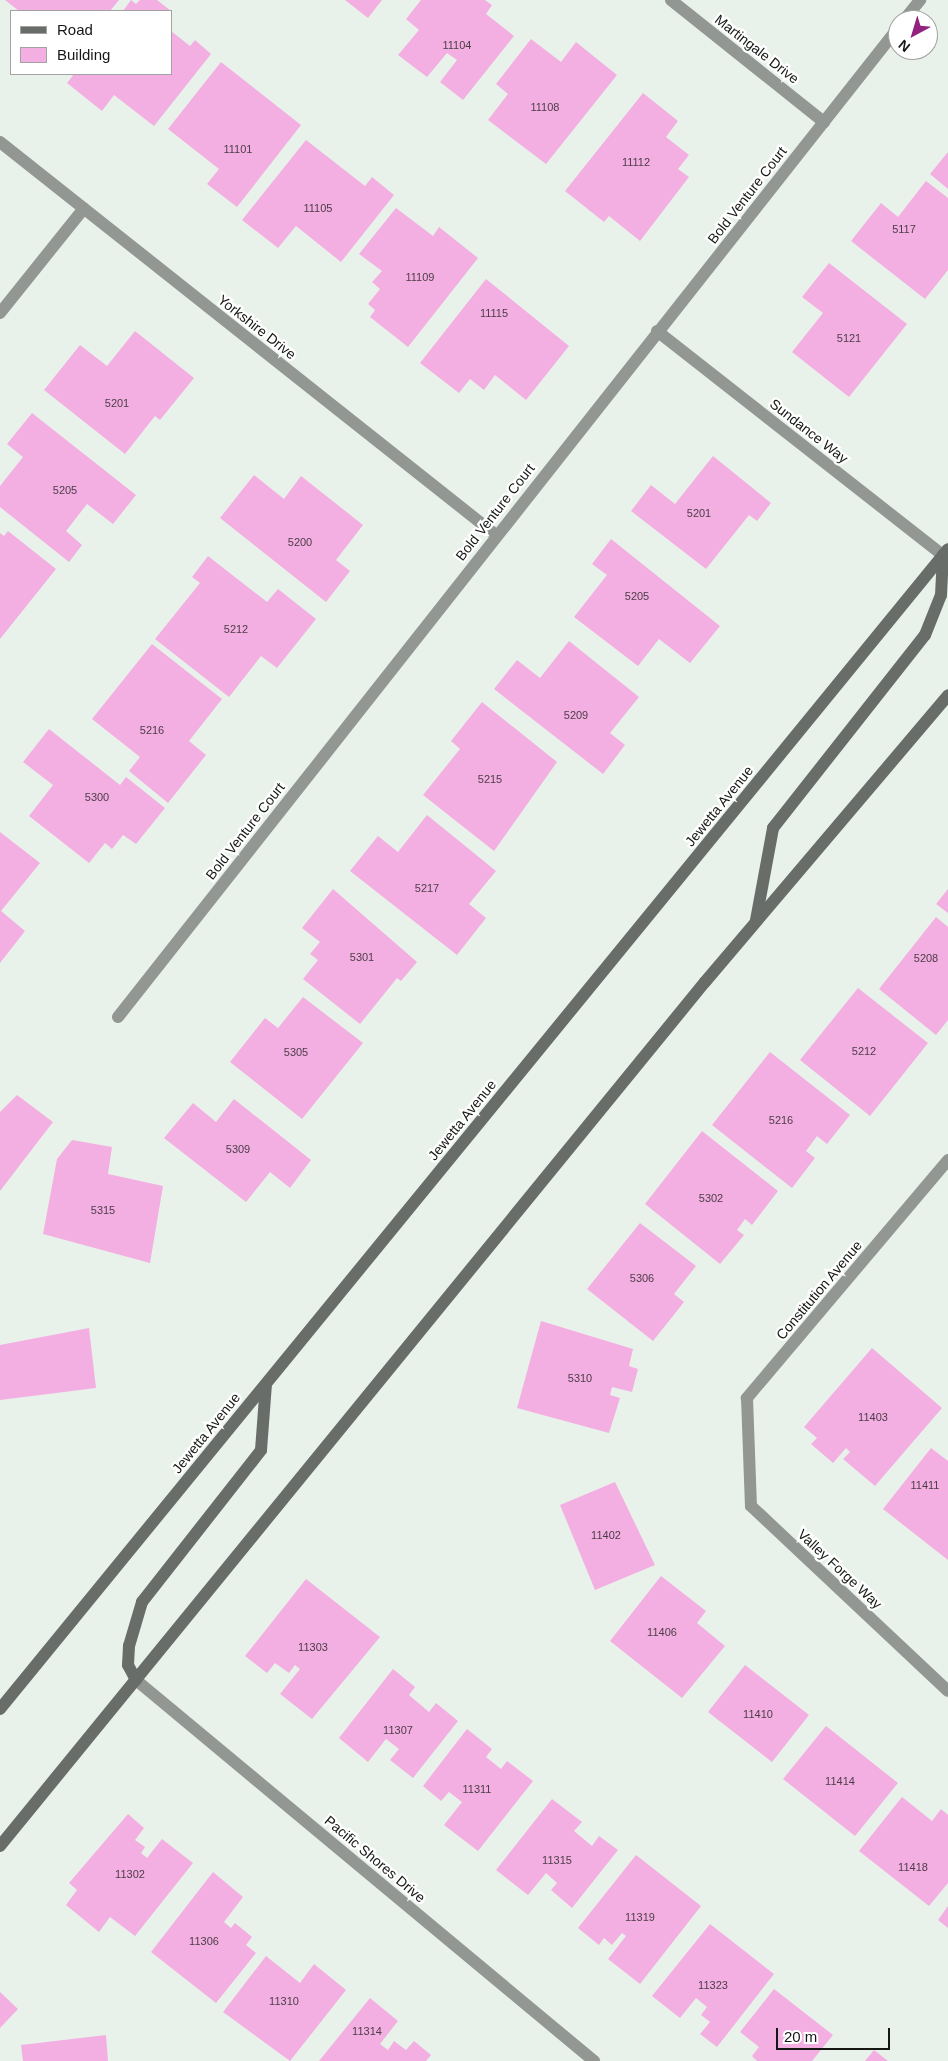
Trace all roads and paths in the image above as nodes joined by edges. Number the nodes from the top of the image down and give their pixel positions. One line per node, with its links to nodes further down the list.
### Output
1 (671, 0): 5 (street, Martingale Drive)
2 (920, 0): 3 (street)
3 (912, 10)
4 (888, 41): 5 (street, Bold Venture Court)
5 (824, 122): 9 (street, Bold Venture Court)
6 (0, 142): 7 (street, Yorkshire Drive)
7 (84, 208): 8 (street); 10 (street, Yorkshire Drive)
8 (0, 313)
9 (658, 331): 10 (street, Bold Venture Court); 11 (street, Sundance Way)
10 (496, 535): 14 (street, Bold Venture Court)
11 (946, 552): 13 (street); 16 (street, Jewetta Avenue)
12 (948, 696): 13 (street)
13 (755, 923): 18 (street)
14 (118, 1017)
15 (948, 1160): 17 (street, Constitution Avenue)
16 (266, 1384): 18 (street); 20 (street, Jewetta Avenue)
17 (749, 1452): 19 (street, Valley Forge Way)
18 (136, 1680): 21 (street); 22 (street, Pacific Shores Drive)
19 (948, 1691)
20 (0, 1710)
21 (0, 1846)
22 (594, 2061)

